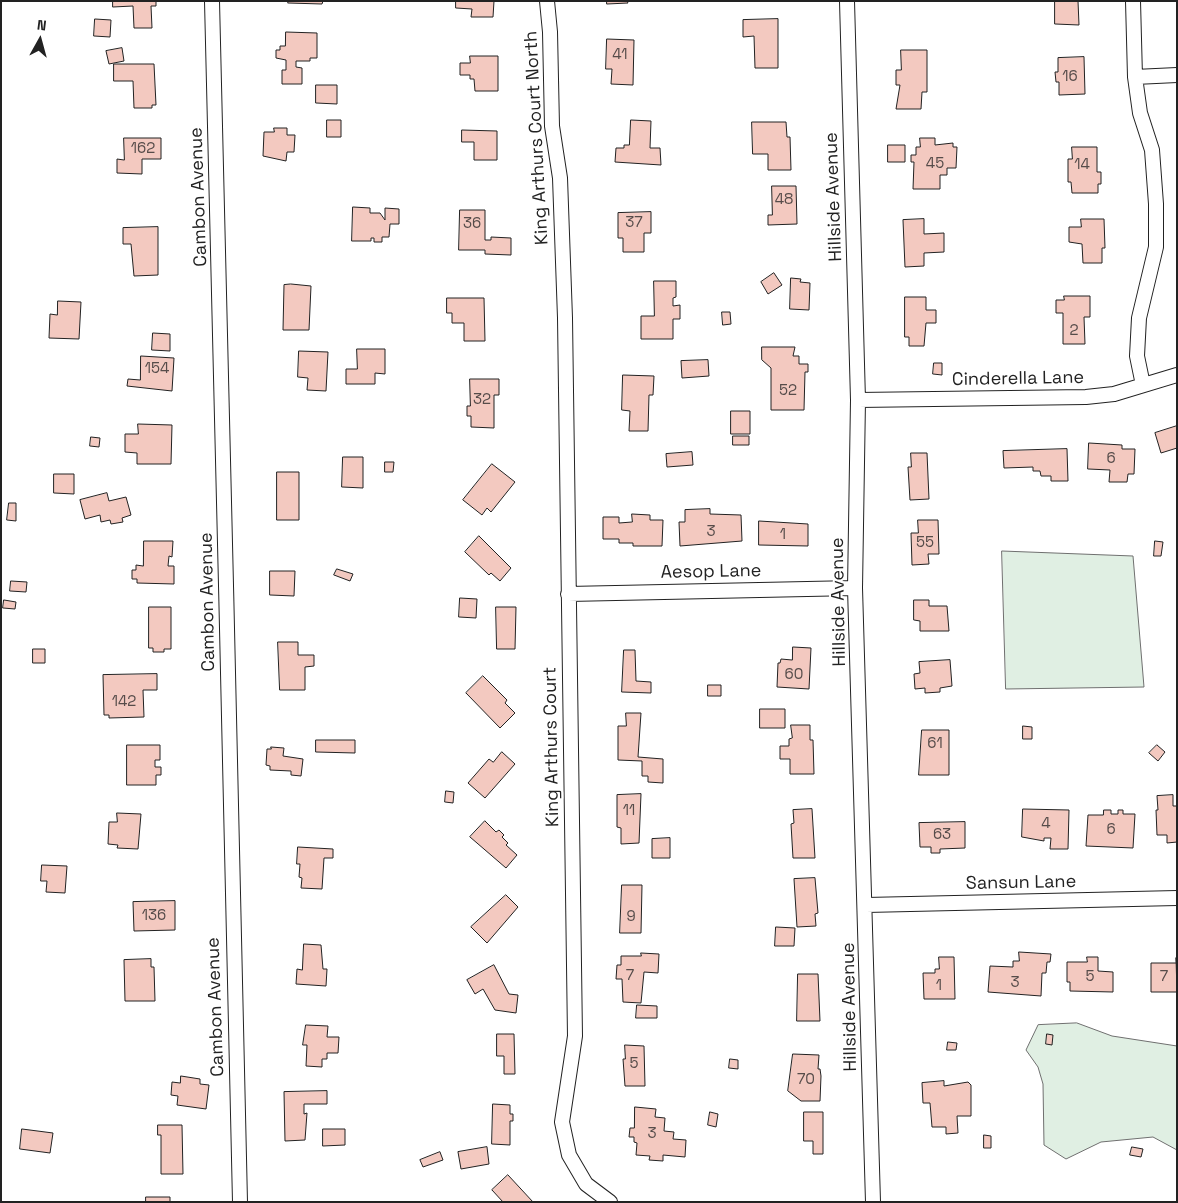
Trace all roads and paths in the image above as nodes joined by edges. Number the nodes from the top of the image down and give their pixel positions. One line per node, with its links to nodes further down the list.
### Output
1 (212, 1): 15 (street, Cambon Avenue)
2 (547, 1): 7 (street, King Arthurs Court North)
3 (847, 1): 10 (street, Hillside Avenue)
4 (1133, 1): 6 (street)
5 (1177, 74): 6 (street)
6 (1135, 77): 9 (street)
7 (562, 273): 12 (street, King Arthurs Court)
8 (1177, 375): 9 (street, Cinderella Lane)
9 (1143, 385): 10 (street, Cinderella Lane)
10 (858, 400): 11 (street, Hillside Avenue)
11 (856, 588): 12 (street, Aesop Lane); 14 (street, Hillside Avenue)
12 (568, 594): 16 (street, King Arthurs Court)
13 (1177, 898): 14 (street, Sansun Lane)
14 (866, 905): 17 (street, Hillside Avenue)
15 (240, 1202)
16 (610, 1202)
17 (873, 1202)

